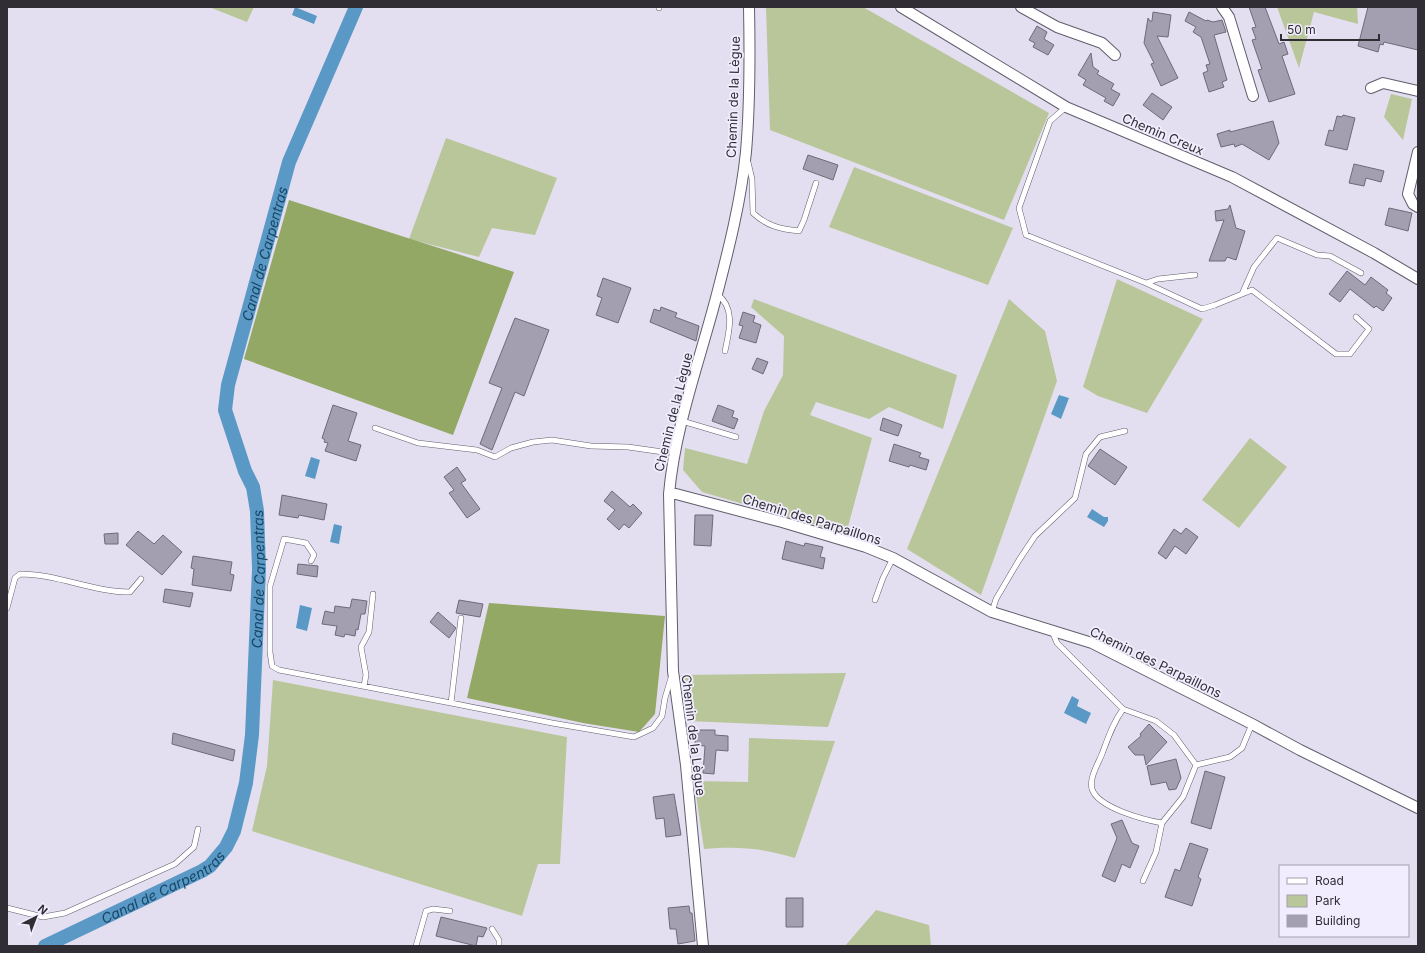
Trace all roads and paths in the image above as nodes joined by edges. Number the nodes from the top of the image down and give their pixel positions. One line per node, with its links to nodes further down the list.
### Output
1 (749, 7): 11 (street, Chemin de la Lègue)
2 (901, 7): 9 (street, Chemin Creux)
3 (1021, 7): 5 (street)
4 (1222, 7): 8 (street)
5 (1115, 55)
6 (1371, 88): 7 (street)
7 (1418, 91)
8 (1253, 96)
9 (1066, 107): 16 (street, Chemin Creux); 17 (lane)
10 (1418, 152): 13 (street)
11 (746, 153): 12 (lane); 18 (street, Chemin de la Lègue)
12 (816, 183)
13 (1418, 207)
14 (1361, 273): 19 (lane)
15 (1194, 275): 17 (lane)
16 (1418, 279)
17 (1146, 283): 19 (lane)
18 (717, 294): 21 (lane); 22 (street, Chemin de la Lègue)
19 (1242, 295): 20 (lane)
20 (1356, 317)
21 (726, 351)
22 (682, 422): 25 (lane); 26 (street, Chemin de la Lègue)
23 (375, 428): 26 (lane)
24 (1125, 431): 34 (lane)
25 (736, 437)
26 (676, 449): 27 (street, Chemin de la Lègue)
27 (669, 494): 28 (street, Chemin des Parpaillons); 37 (street, Chemin de la Lègue)
28 (893, 558): 32 (lane); 34 (street, Chemin des Parpaillons)
29 (311, 561): 38 (lane)
30 (140, 579): 33 (lane)
31 (373, 594): 38 (lane)
32 (875, 600)
33 (7, 608)
34 (992, 612): 36 (street, Chemin des Parpaillons)
35 (461, 618): 39 (lane)
36 (1052, 630): 40 (lane); 41 (street, Chemin des Parpaillons)
37 (673, 671): 39 (lane); 52 (street, Chemin de la Lègue)
38 (364, 686): 39 (lane)
39 (450, 703)
40 (1123, 709): 42 (lane); 44 (lane)
41 (1252, 724): 42 (lane); 43 (street, Chemin des Parpaillons)
42 (1196, 765): 44 (lane)
43 (1418, 808)
44 (1162, 823): 46 (lane)
45 (198, 829): 47 (lane)
46 (1143, 881)
47 (7, 908)
48 (450, 911): 50 (lane)
49 (492, 928): 51 (lane)
50 (416, 946)
51 (499, 946)
52 (702, 946)

